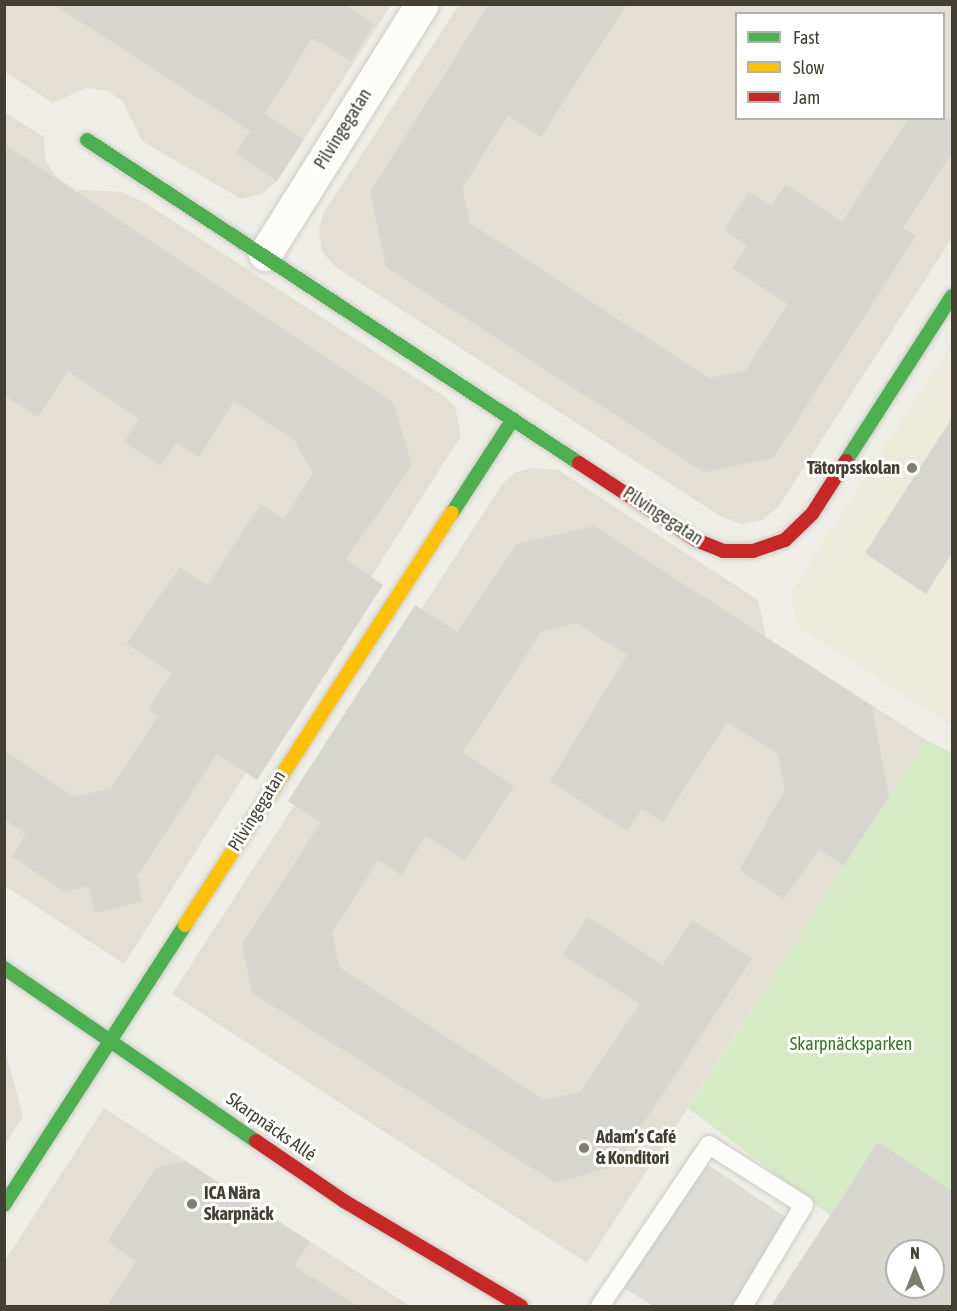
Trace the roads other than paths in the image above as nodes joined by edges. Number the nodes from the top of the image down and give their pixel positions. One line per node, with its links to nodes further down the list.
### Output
1 (422, 4): 3 (street, Pilvingegatan)
2 (87, 140): 3 (street, Pilvingegatan)
3 (265, 254): 5 (street, Pilvingegatan)
4 (952, 296): 5 (street, Pilvingegatan)
5 (513, 419): 7 (street, Pilvingegatan)
6 (4, 968): 7 (street, Skarpnäcks Allé)
7 (115, 1039): 8 (street, Pilvingegatan); 9 (street, Skarpnäcks Allé)
8 (4, 1205)
9 (521, 1306)
10 (600, 1306): 11 (lane)
11 (743, 1306)

